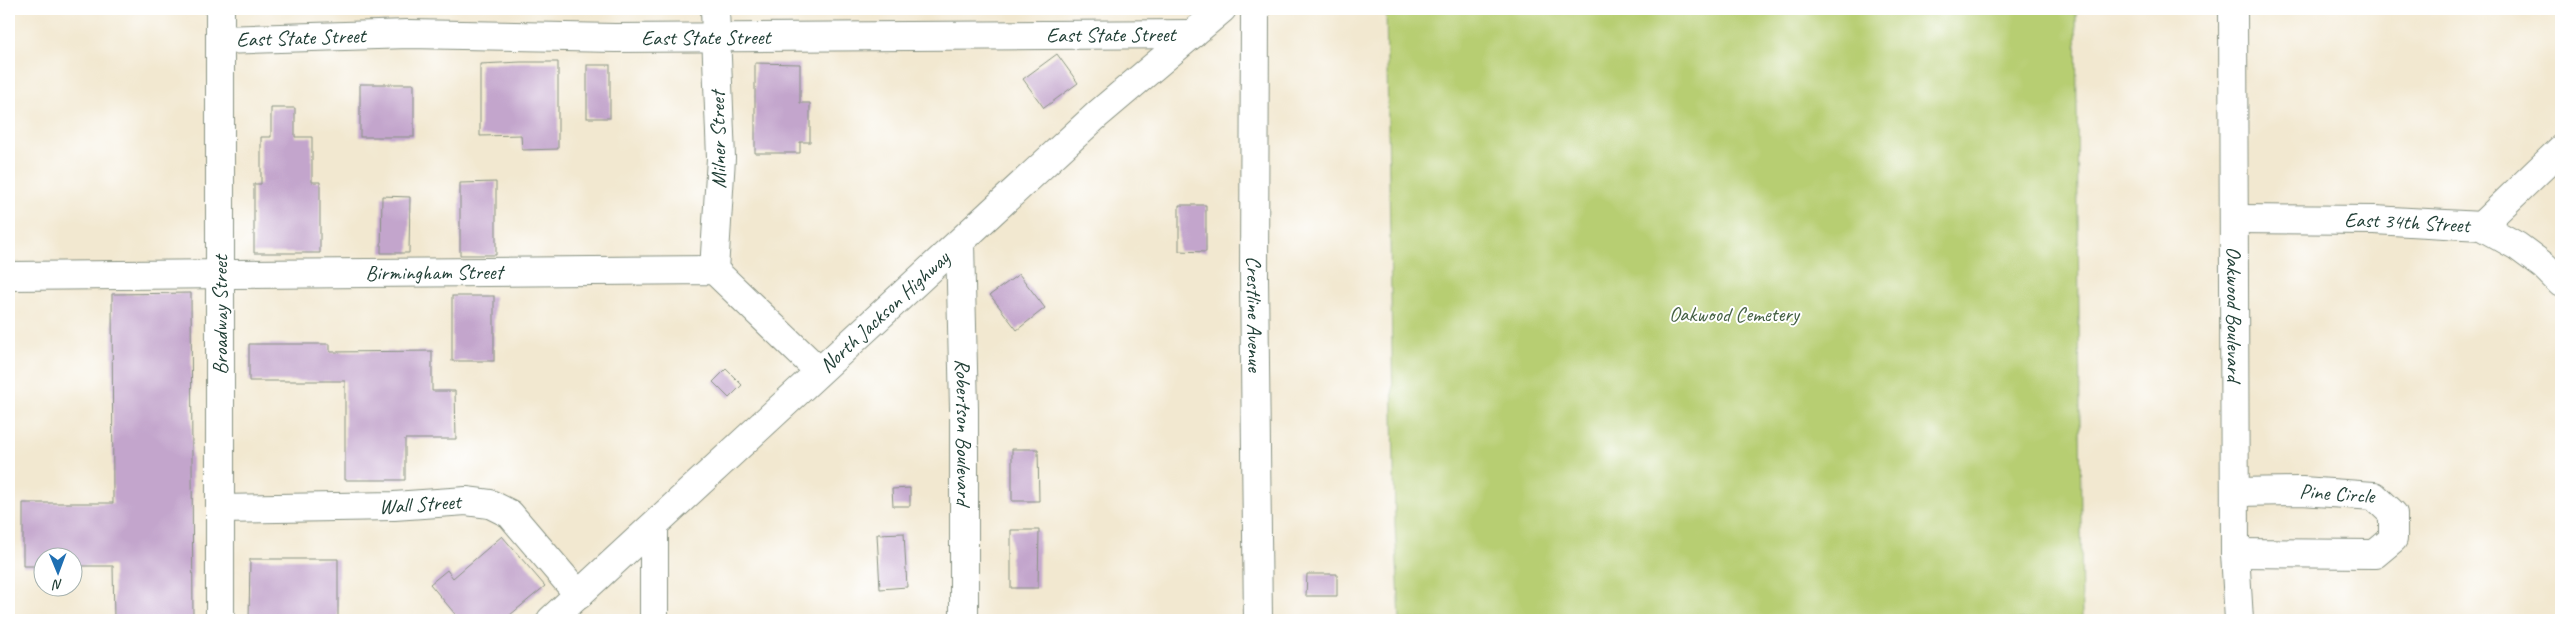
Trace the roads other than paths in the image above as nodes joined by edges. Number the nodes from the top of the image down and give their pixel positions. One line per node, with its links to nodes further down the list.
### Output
1 (220, 9): 8 (street, Broadway Street)
2 (715, 9): 7 (street, Milner Street)
3 (1222, 9): 6 (street, North Jackson Highway)
4 (1255, 9): 27 (street, Crestline Avenue)
5 (2233, 9): 10 (street, Oakwood Boulevard)
6 (1193, 34): 7 (street, East State Street); 12 (street, North Jackson Highway)
7 (716, 37): 8 (street, East State Street); 13 (street, Milner Street)
8 (220, 40): 14 (street, Broadway Street)
9 (2561, 149): 11 (street)
10 (2235, 220): 11 (street, East 34th Street); 18 (street, Oakwood Boulevard)
11 (2481, 226): 16 (street, East 34th Street)
12 (960, 243): 17 (street, North Jackson Highway); 26 (street, Robertson Boulevard)
13 (714, 270): 14 (street, Birmingham Street); 17 (street)
14 (220, 274): 15 (street, Birmingham Street); 19 (street, Broadway Street)
15 (9, 276)
16 (2561, 284)
17 (819, 371): 20 (street, North Jackson Highway)
18 (2235, 492): 21 (street, Oakwood Boulevard); 21 (street, Pine Circle)
19 (220, 508): 22 (street, Wall Street); 23 (street, Broadway Street)
20 (654, 527): 22 (street, North Jackson Highway); 25 (street)
21 (2236, 554): 28 (street, Oakwood Boulevard)
22 (579, 595): 24 (street, North Jackson Highway)
23 (220, 620)
24 (551, 620)
25 (654, 620)
26 (964, 620)
27 (1258, 620)
28 (2239, 620)

